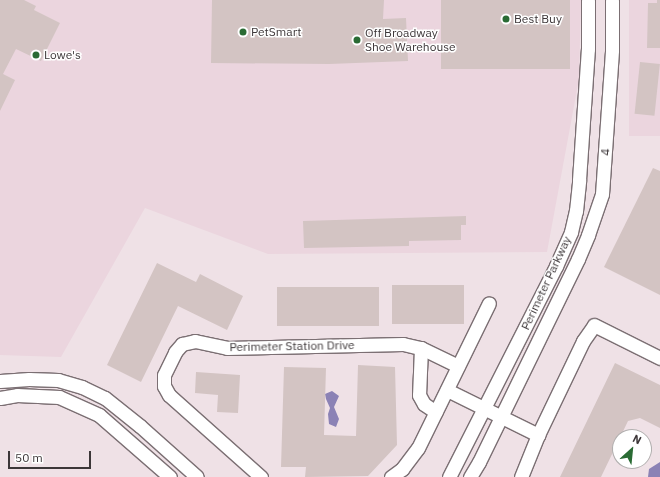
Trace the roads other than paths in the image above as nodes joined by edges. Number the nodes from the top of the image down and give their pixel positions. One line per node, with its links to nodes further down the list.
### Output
1 (588, 0): 4 (street, Perimeter Parkway)
2 (612, 0): 3 (street, 4)
3 (603, 181): 5 (street, Perimeter Parkway)
4 (556, 266): 5 (street); 13 (street, Perimeter Parkway)
5 (571, 274): 15 (street, Perimeter Parkway)
6 (489, 303): 9 (street)
7 (421, 348): 9 (street, Perimeter Station Drive); 14 (street); 19 (street, Perimeter Station Drive)
8 (660, 358): 16 (street)
9 (458, 366): 11 (street)
10 (0, 381): 18 (street)
11 (446, 390): 13 (street); 14 (street)
12 (0, 398): 17 (street)
13 (484, 409): 15 (street); 21 (street, Perimeter Parkway)
14 (436, 412): 20 (street)
15 (500, 417): 16 (street); 22 (street, Perimeter Parkway)
16 (538, 435): 23 (street)
17 (170, 477)
18 (197, 477)
19 (261, 477)
20 (391, 477)
21 (449, 477)
22 (470, 477)
23 (521, 477)

